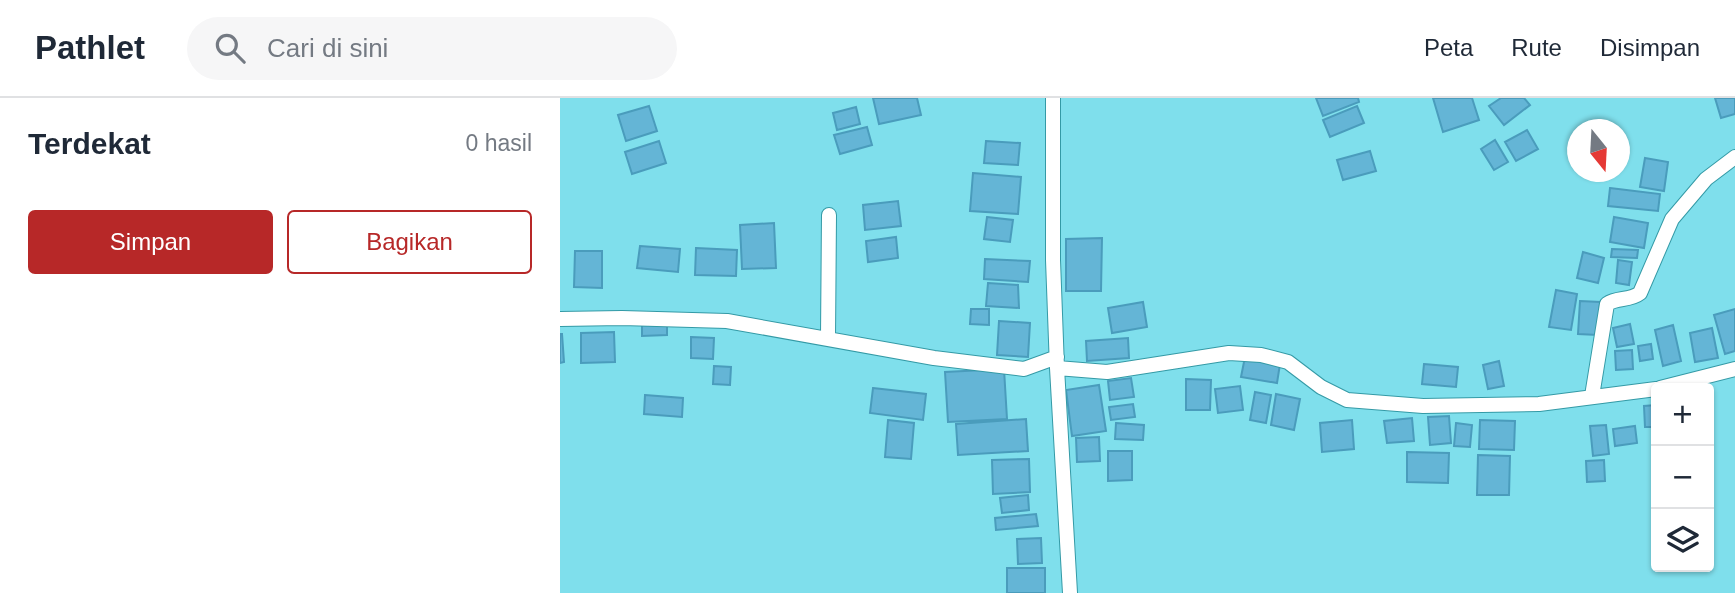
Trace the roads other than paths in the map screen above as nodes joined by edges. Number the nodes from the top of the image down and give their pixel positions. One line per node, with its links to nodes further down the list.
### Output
1 (1053, 98): 6 (street)
2 (1735, 157): 10 (street)
3 (829, 215): 5 (street)
4 (560, 319): 5 (street)
5 (828, 337): 6 (street)
6 (1057, 362): 10 (street); 11 (street)
7 (1735, 369): 8 (street)
8 (1681, 383)
9 (1651, 390): 10 (street)
10 (1592, 396)
11 (1070, 593)

